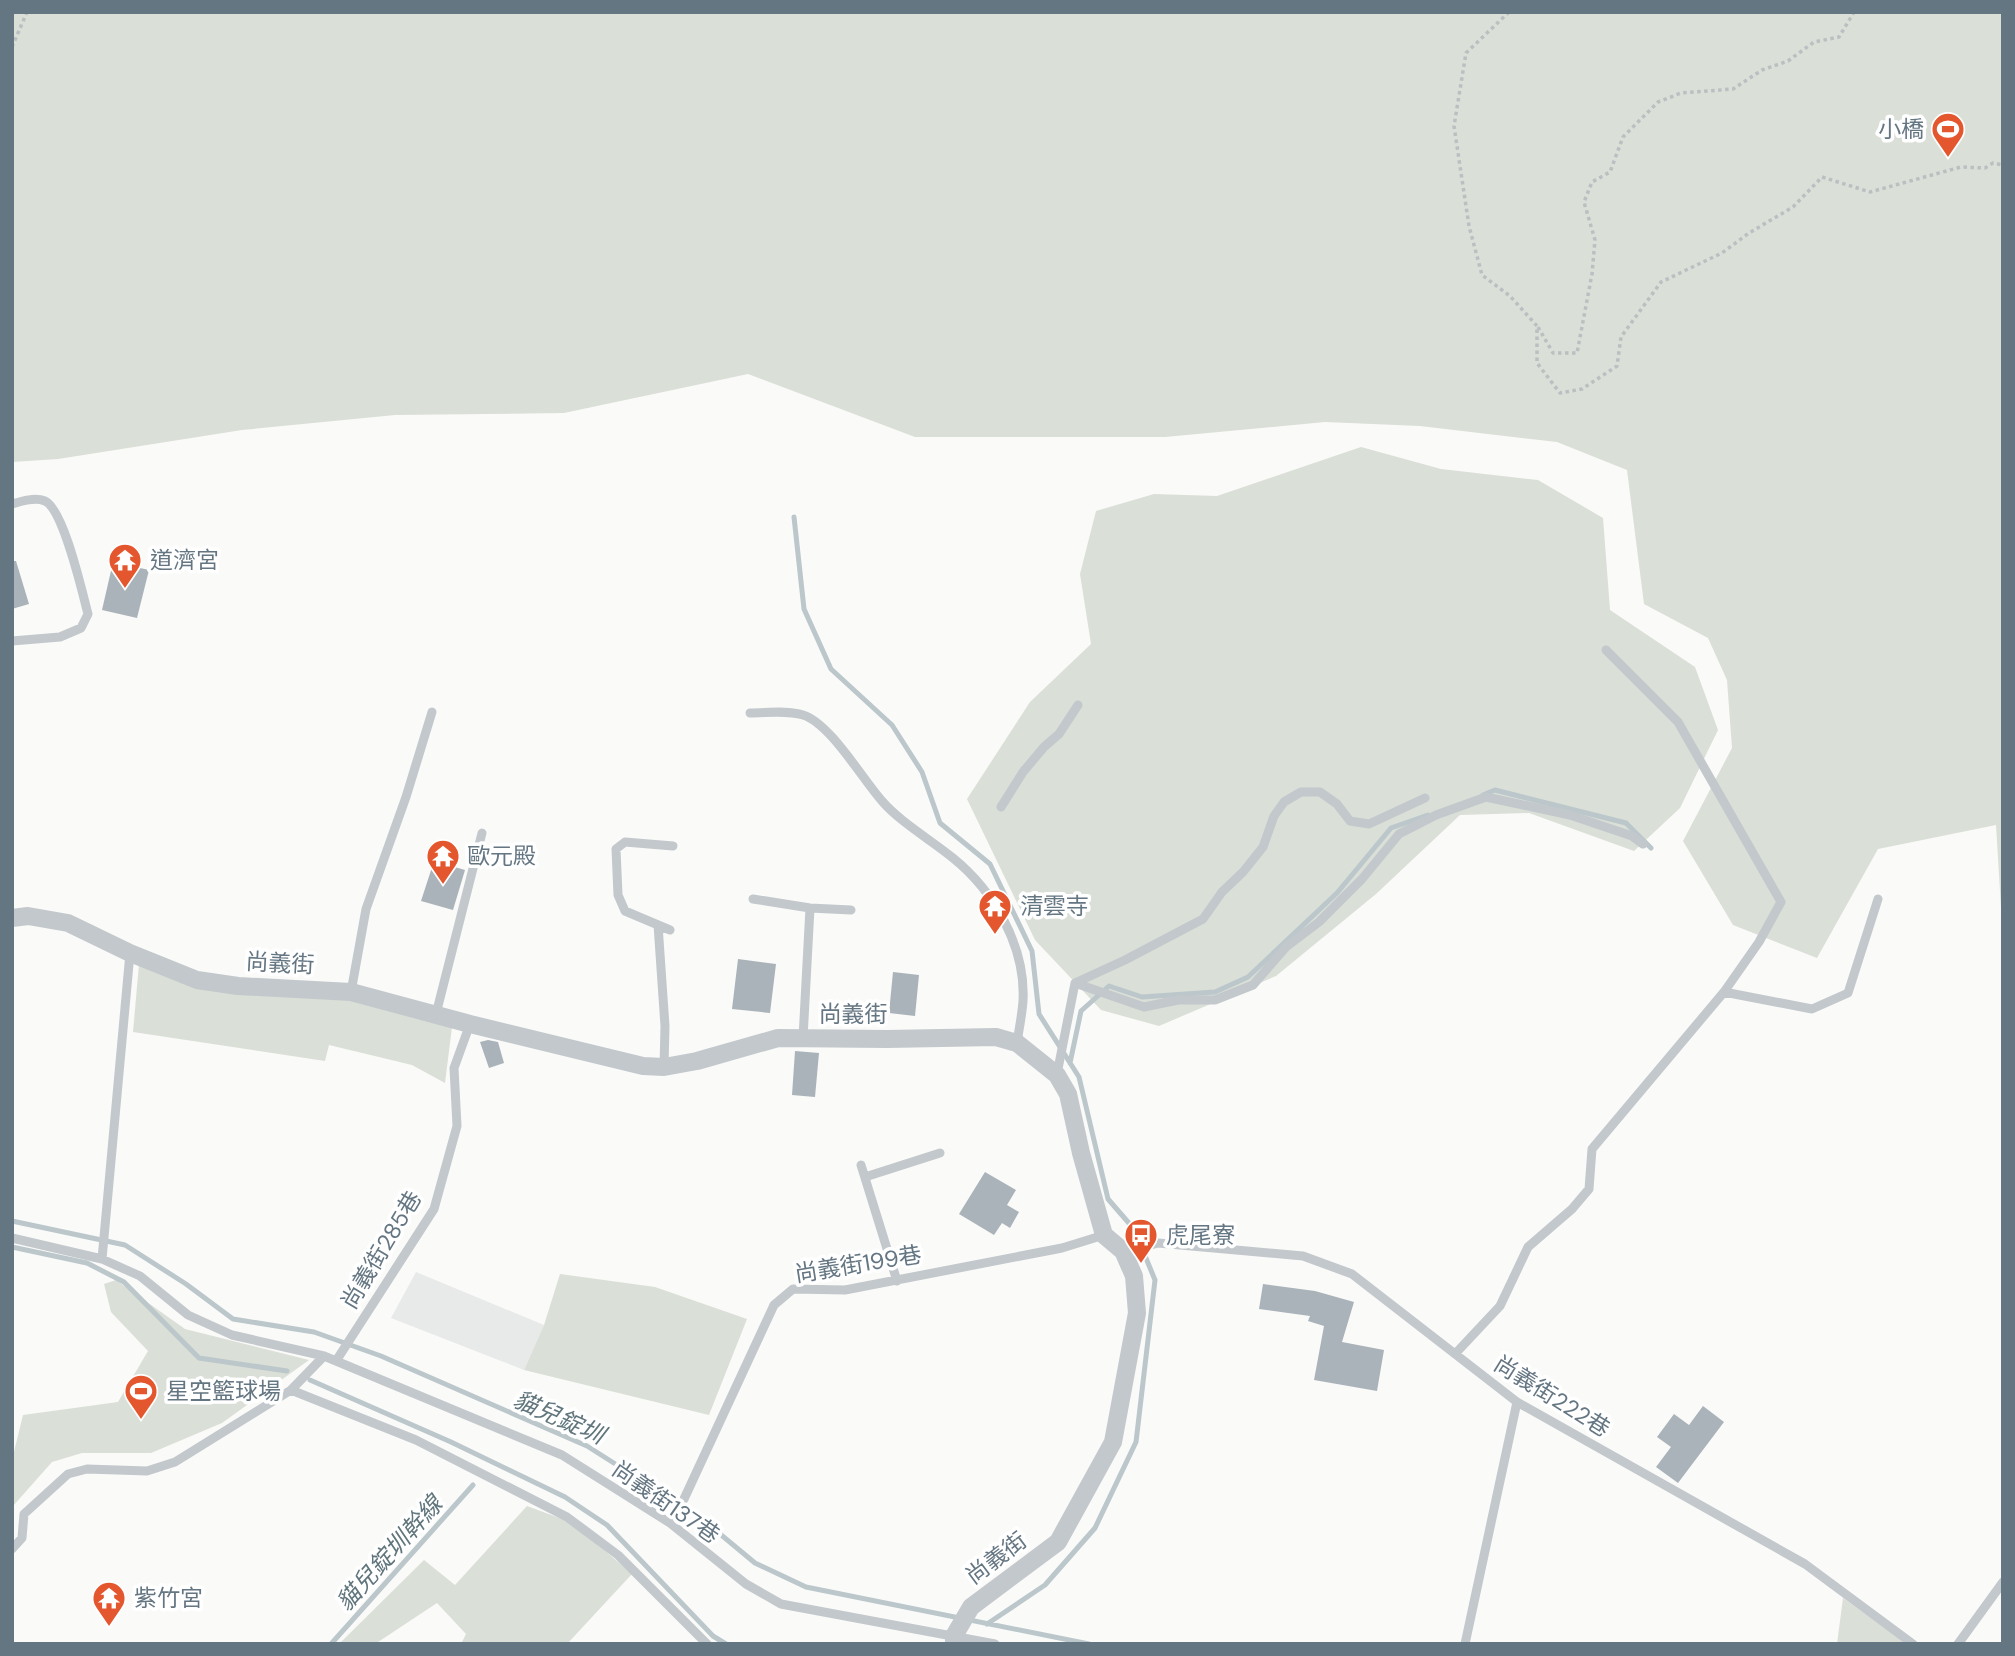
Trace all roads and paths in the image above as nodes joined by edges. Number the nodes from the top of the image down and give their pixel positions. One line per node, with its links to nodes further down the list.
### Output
1 (27, 12): 4 (path)
2 (1509, 12): 6 (path)
3 (1854, 12): 6 (path)
4 (12, 47)
5 (2003, 165): 6 (path)
6 (1537, 326)
7 (12, 504): 8 (lane)
8 (12, 641)
9 (1606, 650): 28 (lane)
10 (1078, 705): 14 (lane)
11 (432, 712): 27 (lane)
12 (750, 713): 32 (lane)
13 (1425, 798): 26 (lane)
14 (1001, 807)
15 (482, 833): 29 (lane)
16 (1643, 844): 26 (lane)
17 (673, 846): 23 (lane)
18 (753, 899): 20 (lane)
19 (1878, 899): 28 (lane)
20 (810, 908): 21 (lane); 31 (lane)
21 (851, 910)
22 (12, 918): 25 (street, 尚義街)
23 (658, 925): 24 (lane); 33 (lane)
24 (670, 930)
25 (130, 953): 27 (street, 尚義街); 41 (lane)
26 (1074, 983): 34 (lane)
27 (351, 992): 29 (street, 尚義街)
28 (1724, 992): 43 (lane)
29 (436, 1014): 30 (street, 尚義街)
30 (470, 1024): 33 (street, 尚義街); 45 (lane, 尚義街285巷)
31 (803, 1038): 32 (street, 尚義街); 33 (street, 尚義街)
32 (1017, 1044): 34 (street, 尚義街)
33 (664, 1067)
34 (1058, 1070): 38 (street, 尚義街)
35 (940, 1153): 37 (lane)
36 (861, 1165): 37 (lane)
37 (865, 1177): 42 (lane)
38 (1104, 1236): 40 (street); 42 (lane, 尚義街199巷)
39 (12, 1238): 41 (lane, 尚義街137巷)
40 (1123, 1251): 43 (lane, 尚義街222巷); 51 (street, 尚義街)
41 (102, 1259): 44 (lane, 尚義街137巷)
42 (897, 1281): 48 (lane, 尚義街199巷)
43 (1455, 1354): 47 (lane, 尚義街222巷)
44 (324, 1356): 45 (lane, 尚義街137巷); 46 (lane)
45 (336, 1361): 48 (lane, 尚義街137巷)
46 (291, 1390): 49 (lane); 52 (lane)
47 (1517, 1402): 54 (lane); 55 (lane, 尚義街222巷)
48 (670, 1523): 51 (lane, 尚義街137巷)
49 (12, 1549)
50 (2003, 1582): 56 (lane)
51 (954, 1640): 53 (lane, 尚義街137巷)
52 (707, 1644)
53 (995, 1644)
54 (1465, 1644)
55 (1913, 1644)
56 (1958, 1644)

